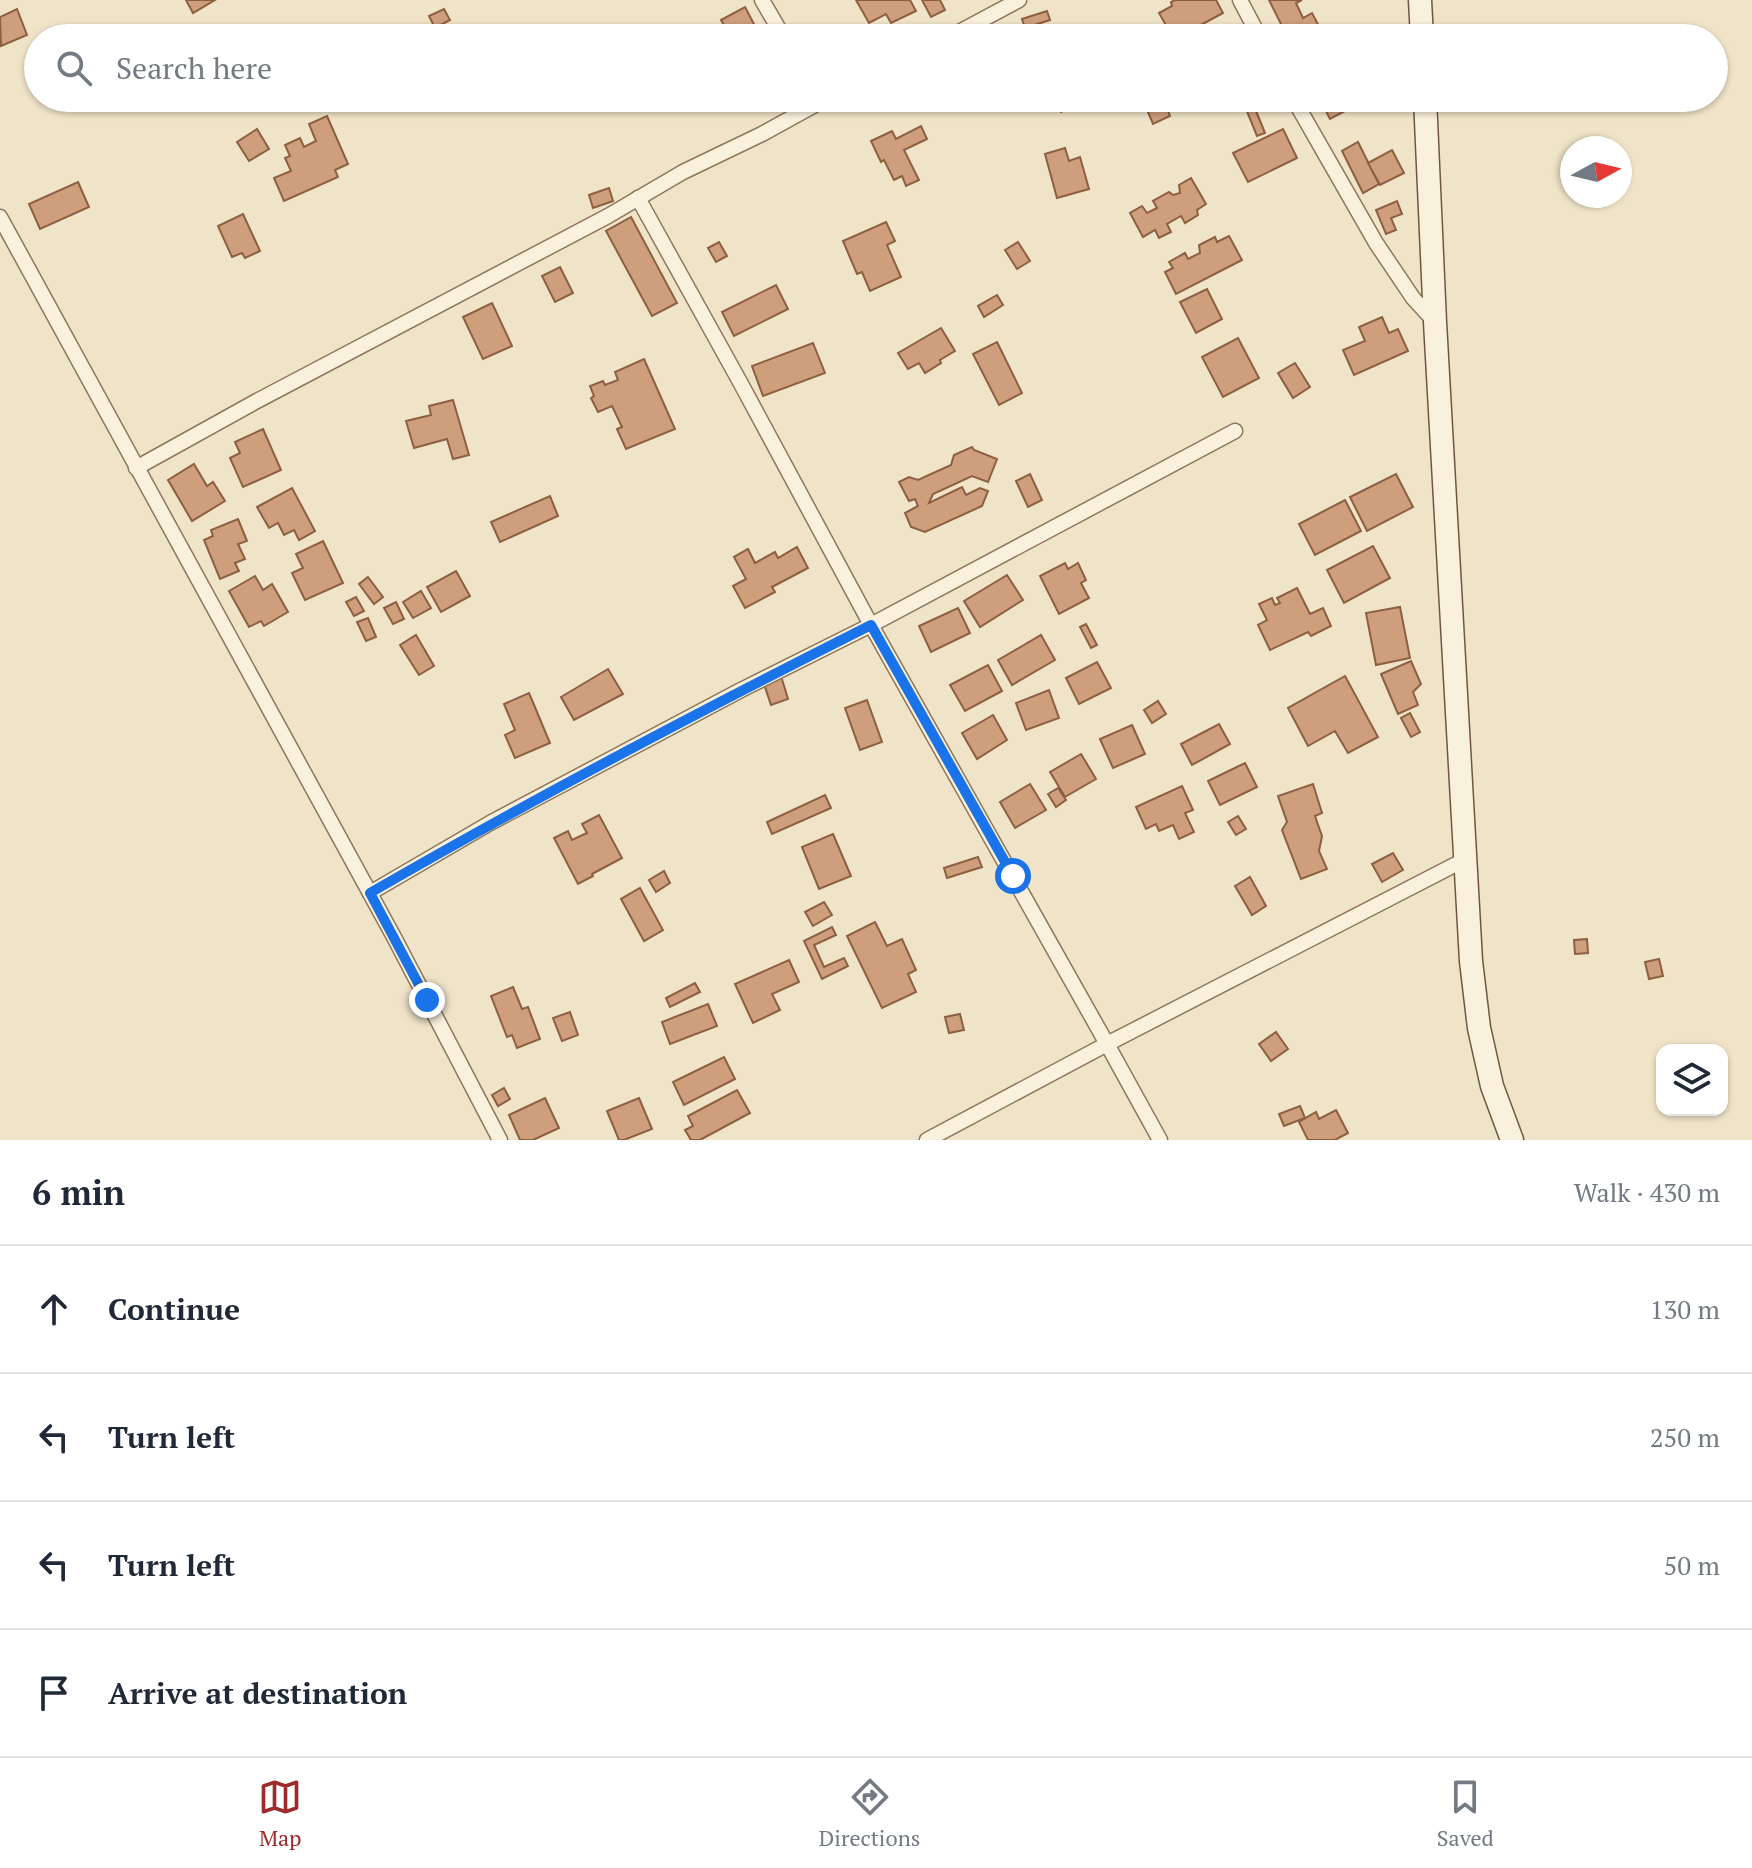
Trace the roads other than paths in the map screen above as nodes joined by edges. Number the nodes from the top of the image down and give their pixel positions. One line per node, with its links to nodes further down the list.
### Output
1 (762, 0): 5 (street)
2 (1019, 0): 6 (street)
3 (1240, 0): 7 (street)
4 (1420, 0): 8 (street)
5 (776, 24)
6 (974, 24)
7 (1253, 24)
8 (1421, 24)
9 (798, 112): 12 (street)
10 (1301, 112): 14 (street)
11 (1426, 112): 14 (street)
12 (638, 198): 16 (street); 17 (street)
13 (0, 217): 16 (street)
14 (1435, 322): 18 (street)
15 (1235, 431): 17 (street)
16 (136, 468): 19 (street)
17 (871, 625): 19 (street); 20 (street)
18 (1466, 859): 20 (street); 24 (street)
19 (370, 893): 21 (street)
20 (1107, 1044): 22 (street); 23 (street)
21 (500, 1140)
22 (927, 1140)
23 (1160, 1140)
24 (1512, 1140)

